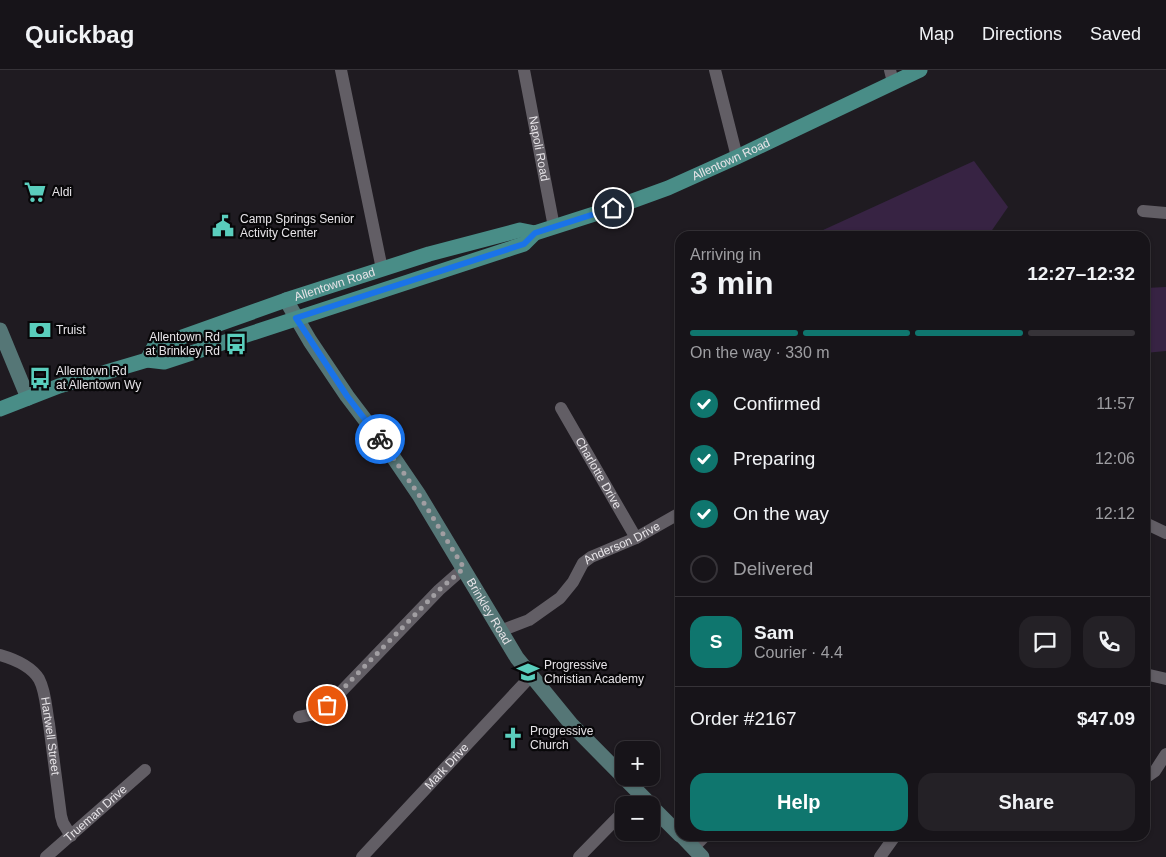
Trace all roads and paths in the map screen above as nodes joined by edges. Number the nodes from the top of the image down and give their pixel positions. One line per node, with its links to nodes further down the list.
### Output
1 (341, 70): 11 (street)
2 (524, 70): 9 (street, Napoli Road)
3 (715, 70): 6 (street)
4 (920, 70): 5 (main road, Allentown Road)
5 (892, 76): 6 (main road, Allentown Road)
6 (737, 157): 9 (main road, Allentown Road)
7 (1143, 211): 8 (street)
8 (1166, 213)
9 (554, 227): 10 (main road, Allentown Road)
10 (535, 233): 11 (main road, Allentown Road); 13 (main road, Allentown Road)
11 (382, 269): 12 (main road, Allentown Road)
12 (286, 300): 13 (main road, Brinkley Road); 15 (main road, Allentown Road)
13 (296, 318): 15 (main road, Allentown Road); 23 (main road, Brinkley Road)
14 (0, 330): 16 (main road)
15 (147, 360): 16 (main road, Allentown Road)
16 (28, 398): 18 (main road, Allentown Road)
17 (561, 408): 22 (street, Charlotte Drive)
18 (0, 409)
19 (675, 516): 22 (street, Anderson Drive)
20 (1150, 525): 21 (street)
21 (1166, 533)
22 (636, 538): 24 (street, Anderson Drive)
23 (464, 568): 24 (main road, Brinkley Road); 29 (street)
24 (500, 631): 27 (main road, Brinkley Road)
25 (0, 656): 37 (street, Hartwell Street)
26 (1150, 675): 28 (street)
27 (531, 676): 33 (main road, Brinkley Road); 43 (street, Mark Drive)
28 (1166, 679)
29 (299, 717)
30 (1166, 754): 32 (street)
31 (145, 770): 37 (street, Trueman Drive)
32 (1150, 774)
33 (637, 796)
34 (660, 817): 36 (main road, Brinkley Road)
35 (615, 820): 44 (street)
36 (675, 831)
37 (71, 836): 42 (street, Trueman Drive)
38 (686, 841): 41 (main road, Brinkley Road)
39 (703, 841): 41 (street)
40 (891, 841): 45 (street)
41 (698, 853)
42 (46, 857)
43 (362, 857)
44 (579, 857)
45 (880, 857)

